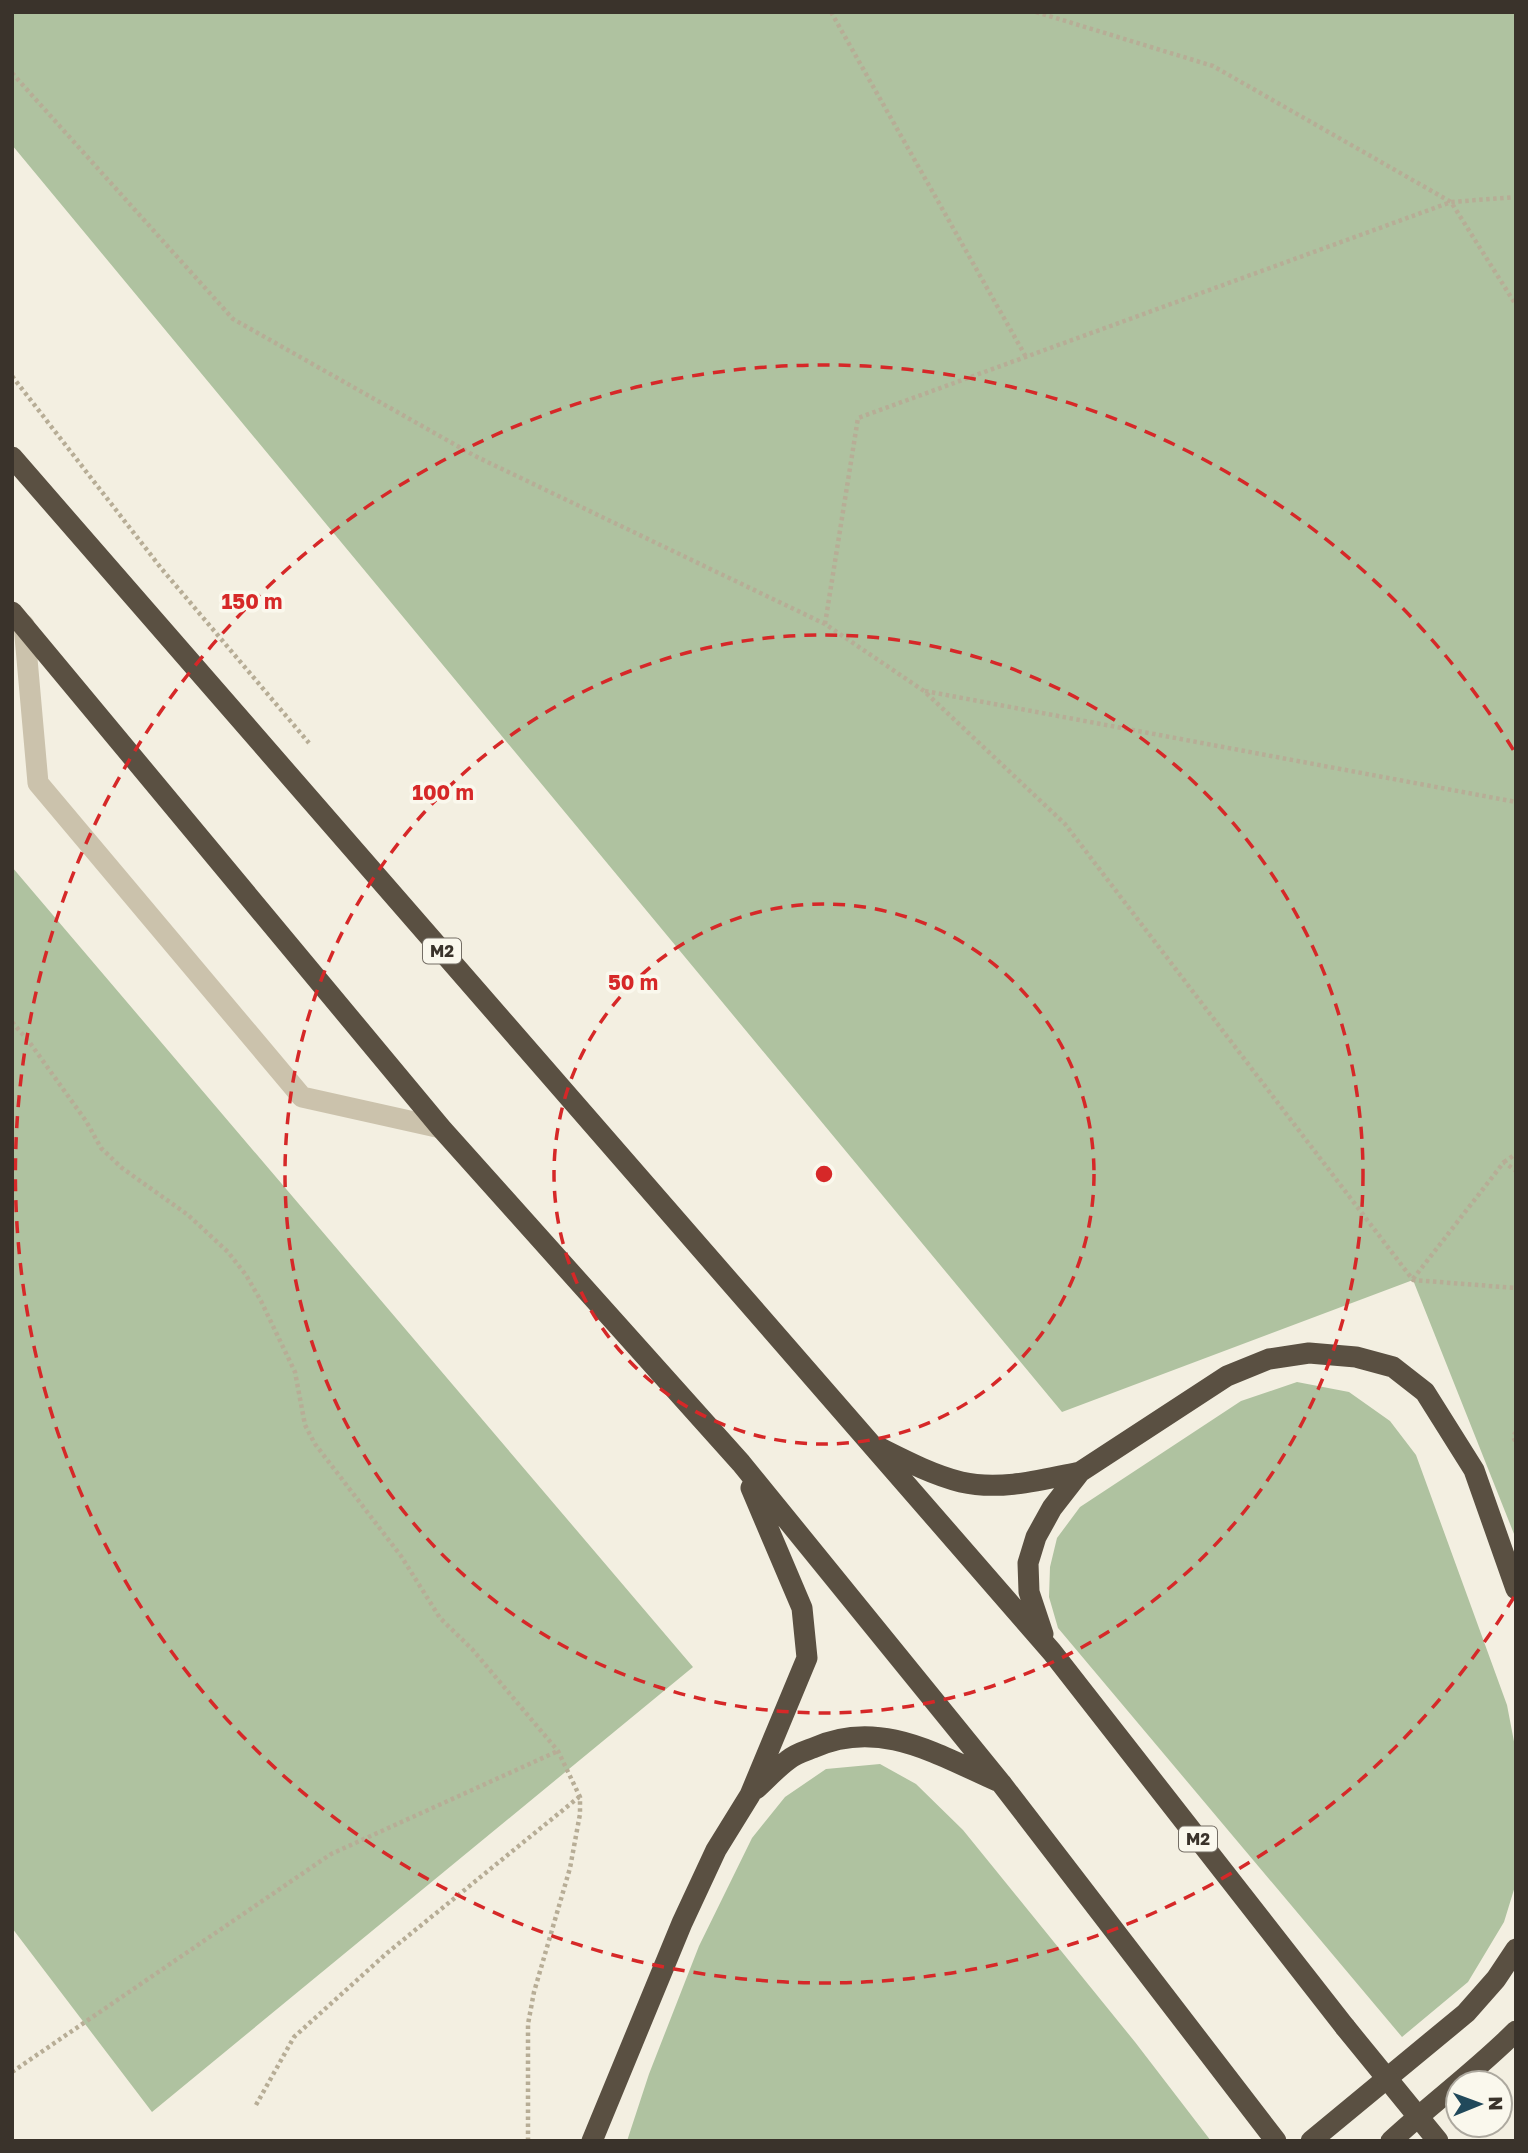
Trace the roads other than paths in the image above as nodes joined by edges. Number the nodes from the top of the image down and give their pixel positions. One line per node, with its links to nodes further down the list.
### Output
1 (12, 457): 4 (highway, М2)
2 (18, 618): 3 (highway); 3 (lane)
3 (441, 1128): 5 (highway)
4 (872, 1444): 6 (highway); 8 (highway, М2)
5 (741, 1463): 9 (highway); 10 (highway)
6 (1080, 1472): 7 (highway); 8 (highway)
7 (1516, 1590)
8 (1052, 1652): 17 (highway, М2, bridge)
9 (1001, 1783): 10 (highway); 14 (highway)
10 (750, 1795): 13 (highway)
11 (1516, 1949): 15 (highway)
12 (1516, 2031): 16 (highway)
13 (592, 2141)
14 (1276, 2141)
15 (1311, 2141)
16 (1391, 2141)
17 (1438, 2141)

